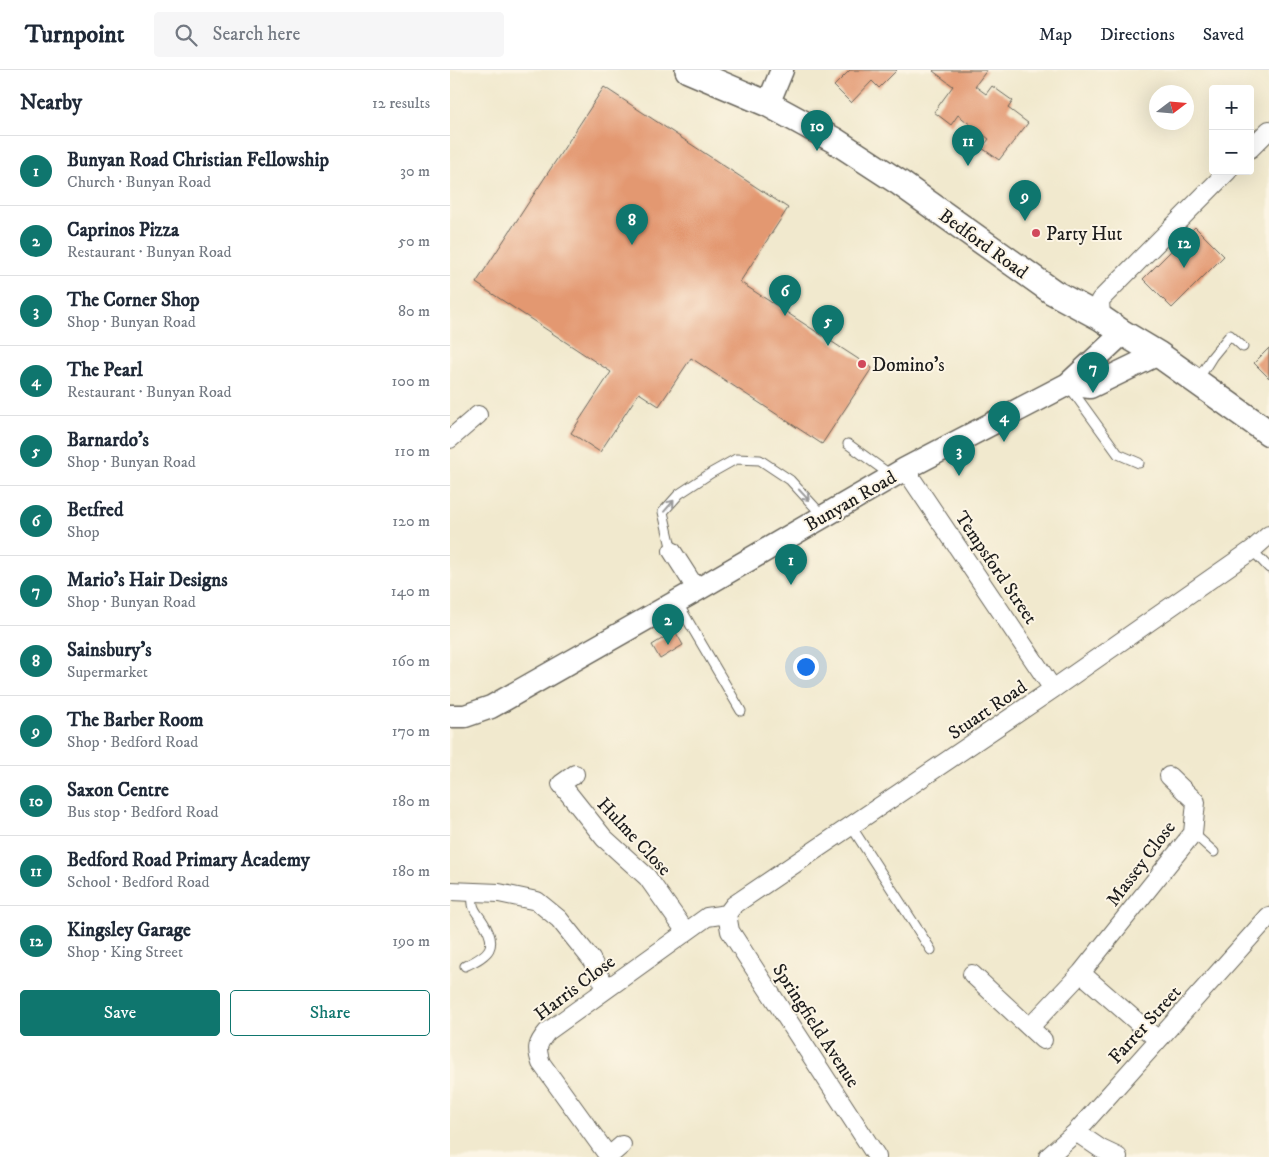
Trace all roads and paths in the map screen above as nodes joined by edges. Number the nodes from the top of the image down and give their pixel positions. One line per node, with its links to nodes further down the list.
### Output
1 (688, 70): 3 (main road, Bedford Road)
2 (782, 70): 3 (street)
3 (768, 104): 7 (main road, Bedford Road)
4 (1269, 130): 5 (street)
5 (1254, 145)
6 (1224, 175): 7 (street)
7 (1101, 318): 8 (main road, Bedford Road)
8 (1123, 333): 10 (main road, Bedford Road); 12 (street, Bunyan Road)
9 (1243, 347): 11 (lane)
10 (1158, 354): 11 (main road, Bedford Road); 12 (street)
11 (1197, 381): 14 (main road, Bedford Road)
12 (1068, 384): 17 (lane); 18 (street, Bunyan Road)
13 (478, 415): 15 (street)
14 (1269, 433)
15 (450, 439)
16 (848, 444): 18 (lane)
17 (1138, 463)
18 (899, 472): 19 (street, Bunyan Road); 26 (street, Tempsford Street)
19 (823, 516): 22 (lane, one-way to 19); 24 (street, Bunyan Road)
20 (1269, 535): 21 (street, Stuart Road)
21 (1252, 550): 23 (lane); 26 (street, Stuart Road)
22 (672, 551): 24 (street)
23 (1269, 568)
24 (697, 590): 25 (street, Bunyan Road)
25 (676, 601): 27 (lane); 28 (street, Bunyan Road)
26 (1054, 689): 31 (street, Stuart Road)
27 (741, 711)
28 (450, 716)
29 (575, 774): 38 (street, Hulme Close)
30 (1169, 776): 32 (street, Massey Close)
31 (851, 826): 36 (street, Stuart Road); 39 (lane)
32 (1193, 832): 33 (lane); 41 (street, Massey Close)
33 (1214, 852)
34 (450, 892): 35 (street)
35 (472, 892): 40 (lane); 43 (street)
36 (727, 914): 38 (street, Harris Close); 50 (street, Springfield Avenue)
37 (1269, 916): 46 (street, Farrer Street)
38 (686, 932): 43 (street, Harris Close)
39 (931, 950)
40 (465, 966)
41 (1081, 973): 44 (street, Massey Close); 46 (street)
42 (972, 974): 44 (street)
43 (606, 988): 49 (street, Harris Close)
44 (1030, 1027): 45 (street)
45 (1043, 1040)
46 (1158, 1040): 47 (street, Farrer Street)
47 (1076, 1132): 51 (street, Farrer Street); 52 (street)
48 (622, 1145): 49 (street, Harris Close)
49 (608, 1157)
50 (877, 1157)
51 (1048, 1157)
52 (1118, 1157)

